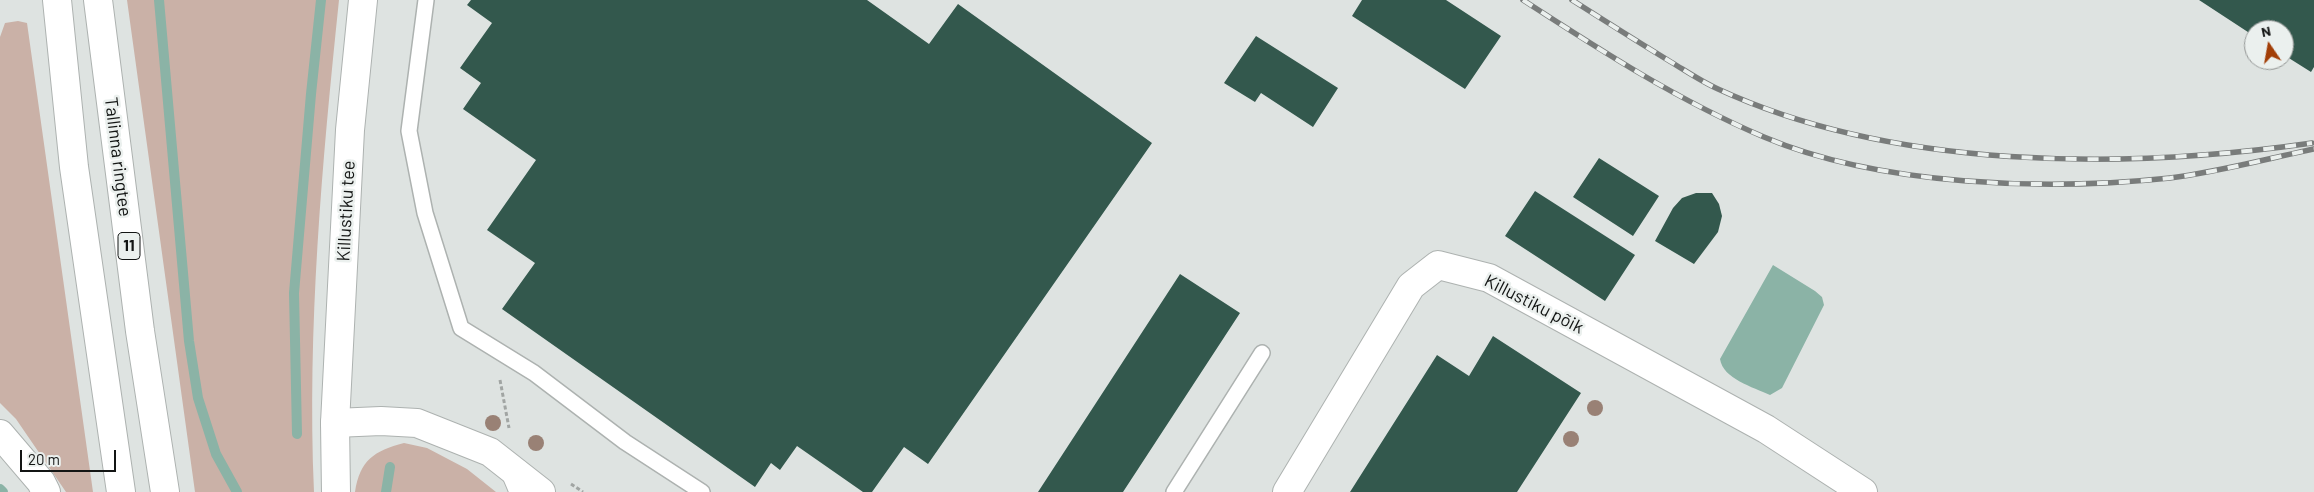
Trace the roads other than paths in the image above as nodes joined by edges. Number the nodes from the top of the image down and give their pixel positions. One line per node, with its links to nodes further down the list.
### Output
1 (57, 0): 10 (main road)
2 (98, 0): 11 (main road, Tallinna ringtee / 11)
3 (363, 0): 6 (main road, Killustiku tee)
4 (426, 0): 14 (lane)
5 (1262, 353): 15 (lane)
6 (335, 423): 8 (main road); 12 (main road, Killustiku tee)
7 (0, 434): 9 (main road)
8 (520, 482): 13 (main road)
9 (46, 492)
10 (120, 492)
11 (165, 492)
12 (336, 492)
13 (542, 492)
14 (702, 492)
15 (1174, 492)
16 (1288, 492): 17 (main road, Killustiku põik)
17 (1863, 492)

